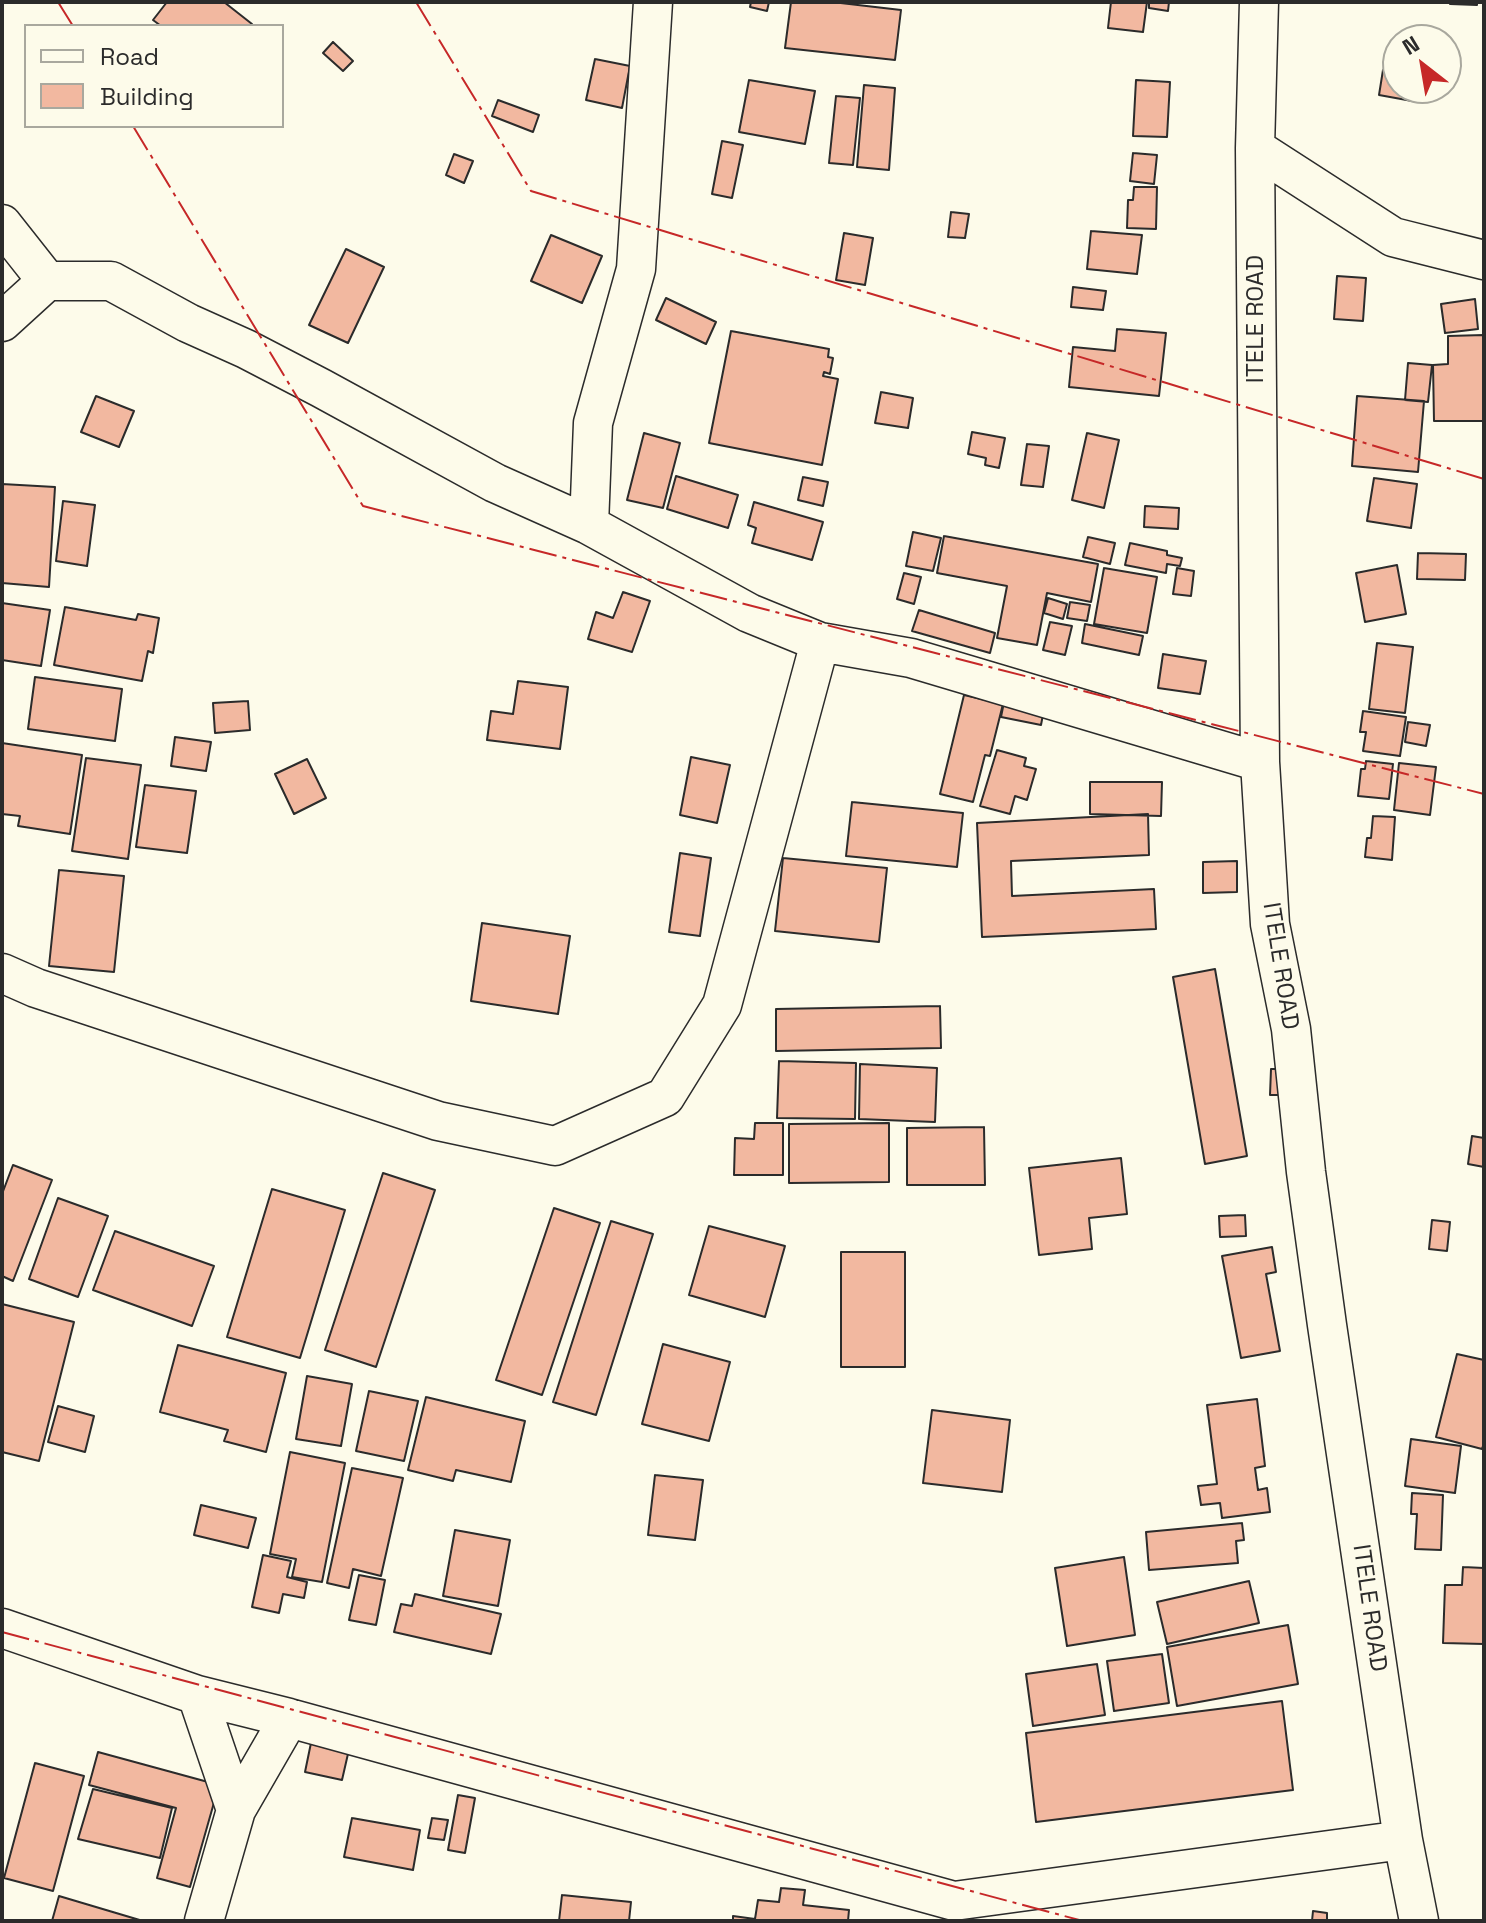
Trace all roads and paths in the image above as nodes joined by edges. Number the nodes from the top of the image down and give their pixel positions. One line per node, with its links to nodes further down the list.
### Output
1 (653, 2): 8 (street)
2 (1259, 2): 3 (street, ITELE ROAD)
3 (1255, 148): 5 (street); 10 (street, ITELE ROAD)
4 (2, 224): 6 (street)
5 (1484, 260)
6 (47, 281): 7 (street); 8 (street)
7 (2, 322)
8 (589, 525): 9 (street)
9 (820, 642): 10 (street); 11 (street)
10 (1260, 762): 16 (street, ITELE ROAD)
11 (2, 973)
12 (2, 1628): 13 (street)
13 (197, 1695): 14 (street); 15 (street)
14 (289, 1718): 15 (street); 17 (street)
15 (236, 1810): 18 (street)
16 (1403, 1840): 17 (street); 19 (street, ITELE ROAD)
17 (952, 1911)
18 (204, 1921)
19 (1419, 1921)

